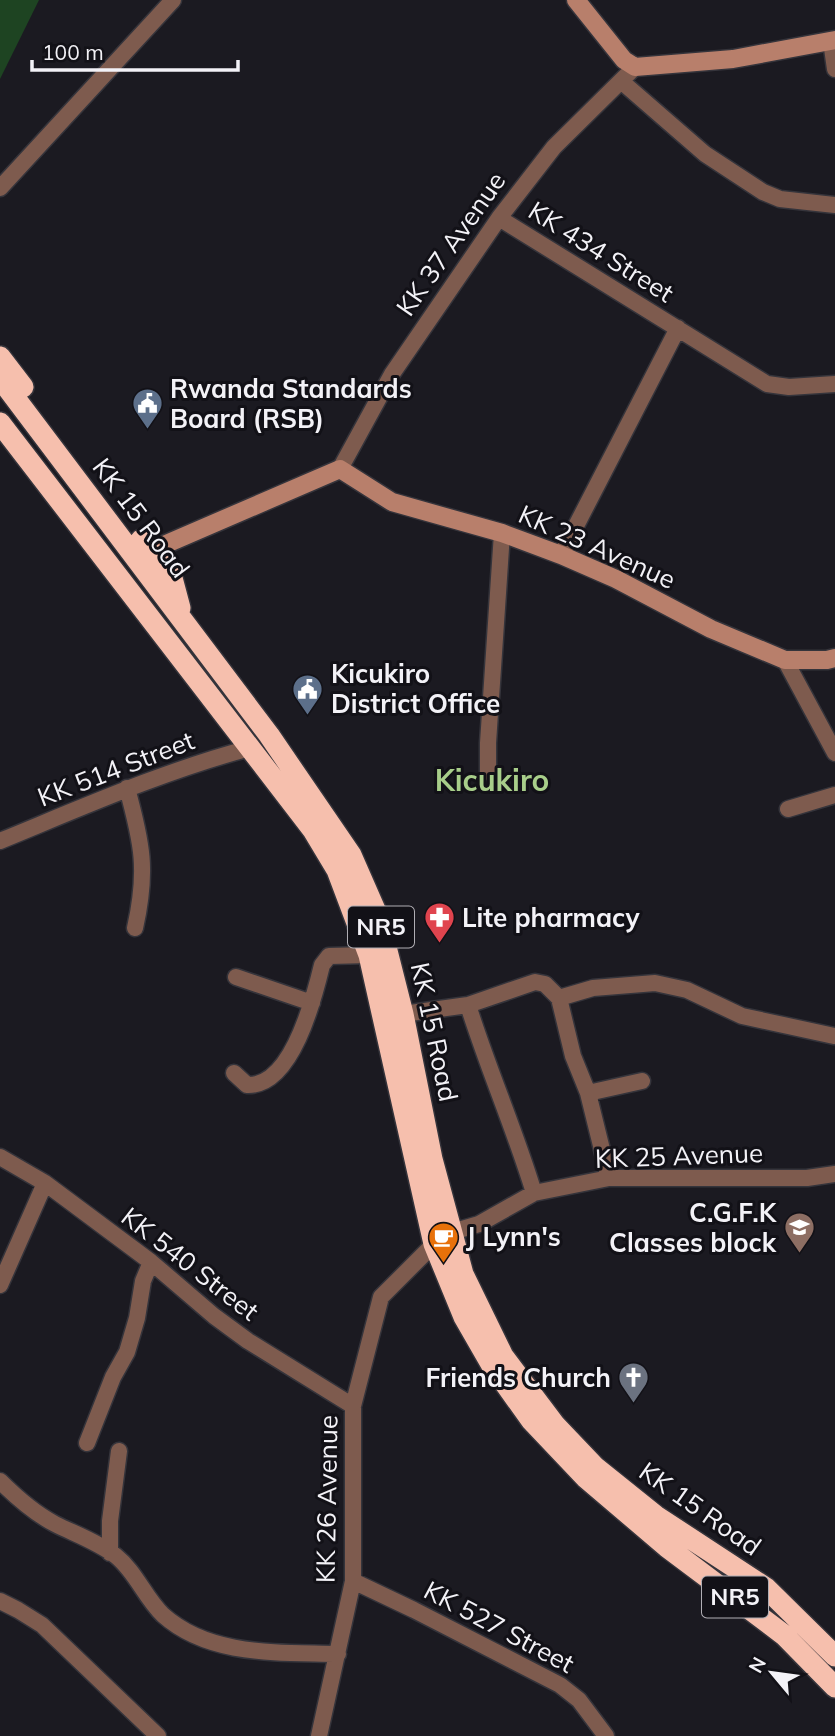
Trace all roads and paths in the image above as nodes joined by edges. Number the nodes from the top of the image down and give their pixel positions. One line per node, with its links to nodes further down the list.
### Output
1 (173, 0): 7 (street)
2 (579, 1): 4 (main road)
3 (833, 41): 4 (main road); 5 (street)
4 (635, 67): 6 (street, KK 37 Avenue)
5 (835, 69)
6 (621, 81): 8 (street); 9 (street, KK 37 Avenue)
7 (0, 188)
8 (835, 205)
9 (499, 218): 10 (street, KK 434 Street); 16 (street, KK 37 Avenue)
10 (678, 328): 13 (street, KK 434 Street); 19 (street)
11 (0, 357): 18 (highway)
12 (0, 378): 20 (highway, KK 15 Road / NR5)
13 (835, 384)
14 (0, 423): 21 (highway, KK 15 Road / NR5)
15 (0, 443): 21 (highway)
16 (340, 469): 17 (main road, KK 23 Avenue); 18 (main road)
17 (502, 533): 19 (main road, KK 23 Avenue); 26 (street)
18 (150, 551): 20 (highway)
19 (561, 555): 23 (main road, KK 23 Avenue)
20 (183, 620): 37 (highway, KK 15 Road / NR5)
21 (158, 629): 24 (highway, KK 15 Road / NR5)
22 (835, 658): 23 (main road, KK 23 Avenue)
23 (786, 660): 25 (street)
24 (250, 748): 27 (street, KK 514 Street); 32 (highway, KK 15 Road / NR5)
25 (835, 753)
26 (488, 772)
27 (127, 788): 30 (street, KK 514 Street); 31 (street)
28 (835, 795): 29 (street)
29 (788, 809)
30 (0, 841)
31 (135, 928)
32 (369, 955): 35 (street); 47 (highway, KK 15 Road / NR5)
33 (236, 977): 35 (street)
34 (559, 998): 36 (street); 38 (street); 41 (street)
35 (312, 1003): 39 (street)
36 (468, 1005): 37 (street); 46 (street)
37 (403, 1014): 47 (highway, KK 15 Road / NR5)
38 (834, 1036)
39 (234, 1073)
40 (642, 1081): 41 (street)
41 (588, 1093): 44 (street)
42 (0, 1157): 45 (street, KK 540 Street)
43 (835, 1174): 44 (street, KK 25 Avenue)
44 (609, 1178): 46 (street, KK 25 Avenue)
45 (46, 1183): 48 (street, KK 540 Street); 49 (street)
46 (534, 1193): 47 (street, KK 25 Avenue)
47 (443, 1238): 50 (street, KK 26 Avenue); 58 (highway, KK 15 Road / NR5); 59 (highway, KK 15 Road / NR5)
48 (151, 1262): 50 (street, KK 540 Street); 51 (street)
49 (0, 1285)
50 (353, 1406): 55 (street, KK 26 Avenue)
51 (86, 1443)
52 (119, 1451): 54 (street)
53 (0, 1480): 54 (street)
54 (110, 1553): 57 (street)
55 (353, 1581): 57 (street, KK 26 Avenue); 62 (street, KK 527 Street)
56 (0, 1601): 60 (street)
57 (338, 1654): 61 (street, KK 26 Avenue)
58 (835, 1656)
59 (835, 1687)
60 (158, 1736)
61 (319, 1736)
62 (606, 1736)

